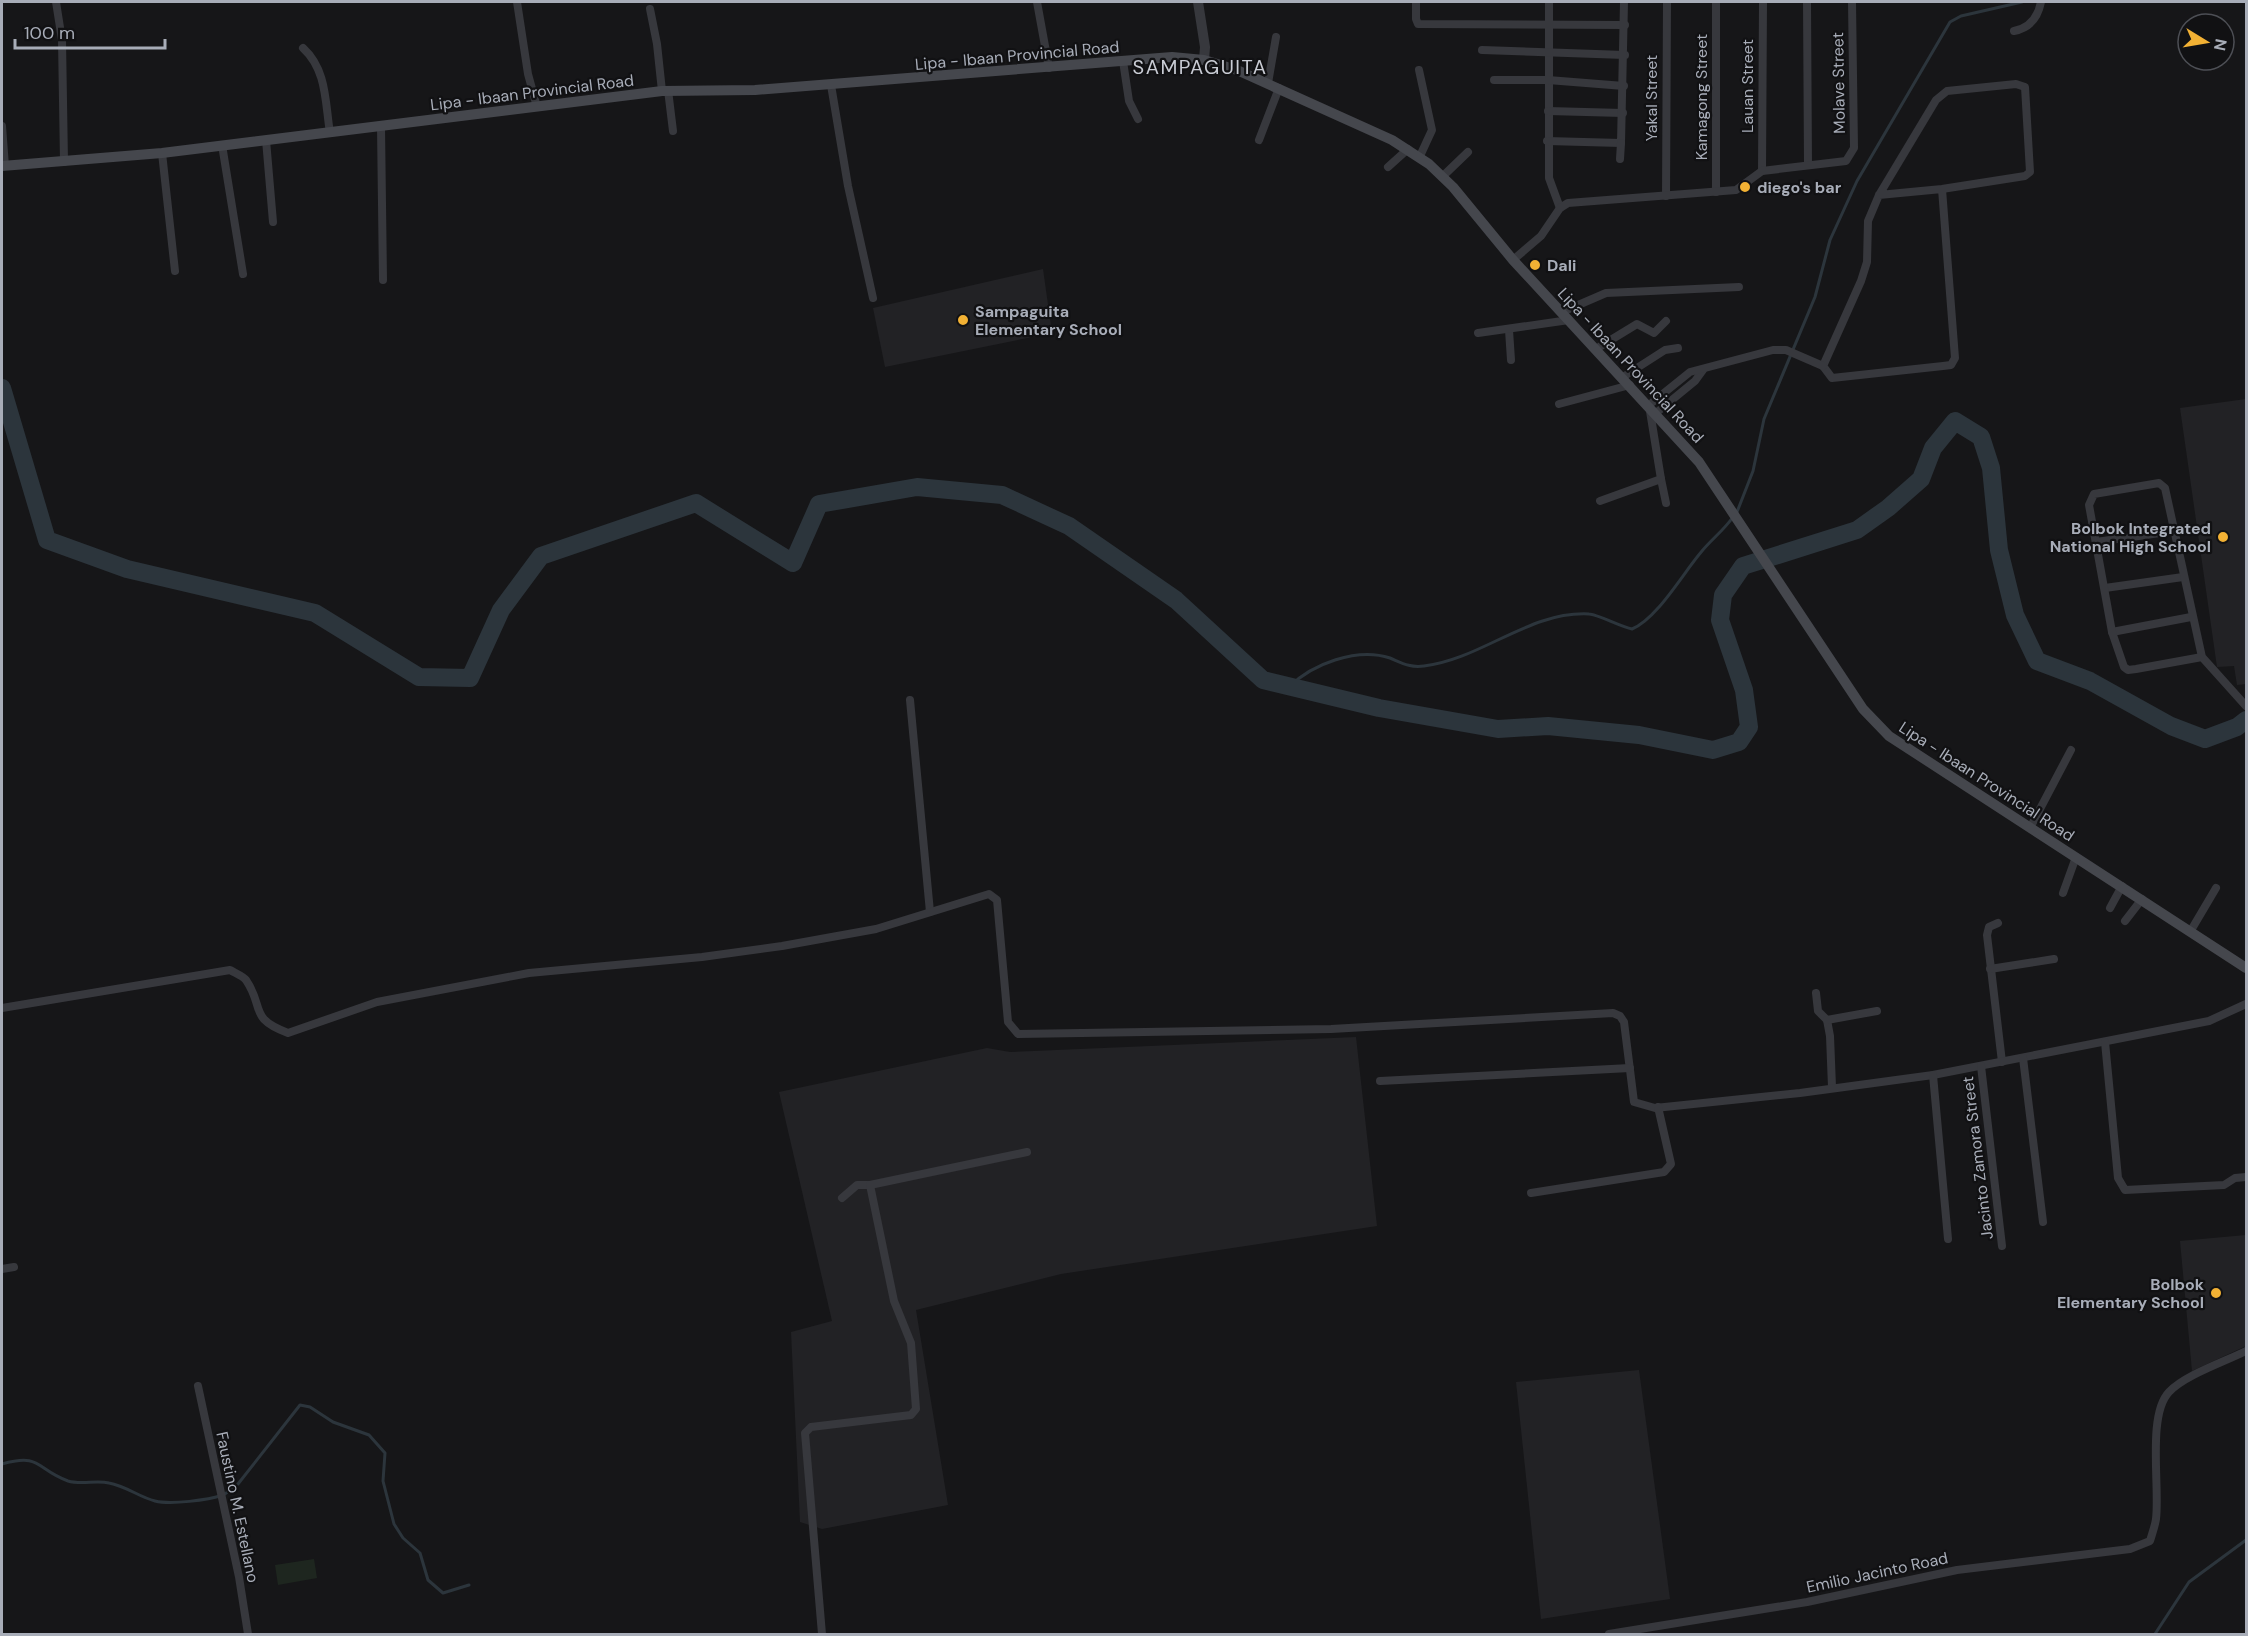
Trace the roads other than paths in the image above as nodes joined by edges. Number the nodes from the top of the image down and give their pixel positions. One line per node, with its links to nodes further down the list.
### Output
1 (56, 2): 52 (street)
2 (517, 2): 34 (street)
3 (1037, 2): 25 (street)
4 (1198, 2): 23 (street)
5 (1416, 2): 15 (street)
6 (1550, 2): 15 (street)
7 (1624, 2): 16 (street)
8 (1667, 2): 61 (street, Yakal Street)
9 (1716, 2): 59 (street, Kamagong Street)
10 (1762, 2): 56 (street, Lauan Street)
11 (1807, 2): 53 (street)
12 (1852, 2): 53 (street, Molave Street)
13 (2041, 2): 17 (street)
14 (650, 9): 33 (street)
15 (1549, 23): 16 (street); 21 (street)
16 (1625, 25): 22 (street)
17 (2014, 31)
18 (1276, 37): 29 (street)
19 (303, 48): 41 (street)
20 (1482, 50): 21 (street)
21 (1549, 53): 22 (street); 28 (street)
22 (1625, 55): 31 (street)
23 (1204, 60): 24 (main road, Lipa - Ibaan Provincial Road); 29 (main road, Lipa - Ibaan Provincial Road)
24 (1123, 61): 25 (main road, Lipa - Ibaan Provincial Road); 37 (street)
25 (1048, 68): 30 (main road, Lipa - Ibaan Provincial Road)
26 (1419, 70): 50 (street)
27 (1494, 80): 28 (street)
28 (1548, 80): 31 (street); 35 (street)
29 (1268, 83): 32 (main road, Lipa - Ibaan Provincial Road)
30 (831, 85): 33 (main road, Lipa - Ibaan Provincial Road); 69 (street)
31 (1624, 86): 36 (street)
32 (1279, 88): 43 (street); 47 (main road, Lipa - Ibaan Provincial Road)
33 (665, 91): 34 (main road, Lipa - Ibaan Provincial Road); 40 (street)
34 (537, 107): 39 (main road, Lipa - Ibaan Provincial Road)
35 (1548, 111): 36 (street); 44 (street)
36 (1623, 113): 45 (street)
37 (1138, 119)
38 (2, 126): 54 (street)
39 (381, 127): 41 (main road, Lipa - Ibaan Provincial Road); 67 (street)
40 (673, 131)
41 (330, 133): 42 (main road, Lipa - Ibaan Provincial Road)
42 (266, 140): 46 (main road, Lipa - Ibaan Provincial Road); 63 (street)
43 (1259, 140)
44 (1547, 141): 45 (street); 62 (street)
45 (1622, 143): 51 (street)
46 (222, 145): 49 (main road, Lipa - Ibaan Provincial Road); 66 (street)
47 (1408, 149): 50 (main road, Lipa - Ibaan Provincial Road); 55 (street)
48 (1468, 152): 57 (street)
49 (162, 153): 52 (main road, Lipa - Ibaan Provincial Road); 65 (street)
50 (1420, 156): 57 (main road, Lipa - Ibaan Provincial Road)
51 (1620, 159)
52 (64, 162): 54 (main road, Lipa - Ibaan Provincial Road)
53 (1808, 165): 56 (street)
54 (3, 166)
55 (1388, 167)
56 (1762, 171): 59 (street)
57 (1442, 177): 64 (main road, Lipa - Ibaan Provincial Road)
58 (1942, 189): 60 (street); 60 (street); 77 (street)
59 (1716, 192): 61 (street)
60 (1879, 195): 77 (street)
61 (1666, 196): 62 (street)
62 (1560, 208): 64 (street)
63 (273, 222)
64 (1513, 260): 70 (main road, Lipa - Ibaan Provincial Road)
65 (175, 271)
66 (243, 274)
67 (383, 280)
68 (1739, 287): 70 (street)
69 (873, 298)
70 (1566, 316): 72 (street); 75 (main road, Lipa - Ibaan Provincial Road)
71 (1666, 321): 75 (street)
72 (1509, 330): 73 (street); 76 (street)
73 (1478, 333)
74 (1678, 348): 78 (street)
75 (1596, 349): 78 (main road, Lipa - Ibaan Provincial Road)
76 (1511, 360)
77 (1823, 366): 80 (street)
78 (1627, 381): 79 (street); 80 (main road, Lipa - Ibaan Provincial Road)
79 (1559, 404)
80 (1653, 409): 81 (street); 94 (main road, Lipa - Ibaan Provincial Road)
81 (1660, 479): 82 (street); 83 (street)
82 (1600, 501)
83 (1666, 503)
84 (2174, 531): 85 (street); 85 (street); 86 (street)
85 (2096, 542): 87 (street)
86 (2183, 577): 87 (street); 88 (street)
87 (2105, 588): 89 (street)
88 (2191, 617): 89 (street); 90 (street)
89 (2112, 632): 90 (street)
90 (2202, 657): 92 (street)
91 (910, 700): 101 (street)
92 (2245, 704)
93 (2071, 750): 94 (street)
94 (2030, 828): 95 (main road, Lipa - Ibaan Provincial Road)
95 (2076, 857): 96 (main road, Lipa - Ibaan Provincial Road); 98 (street)
96 (2122, 886): 99 (main road, Lipa - Ibaan Provincial Road); 100 (street)
97 (2216, 888): 104 (street)
98 (2063, 893)
99 (2142, 899): 102 (street); 104 (main road, Lipa - Ibaan Provincial Road)
100 (2110, 908)
101 (930, 912): 110 (street); 117 (street)
102 (2125, 921)
103 (1998, 923): 107 (street)
104 (2190, 932): 106 (main road, Lipa - Ibaan Provincial Road)
105 (2054, 959): 107 (street)
106 (2246, 966)
107 (1990, 969): 115 (street)
108 (1816, 993): 112 (street)
109 (2247, 1004): 113 (street)
110 (2, 1008)
111 (1877, 1011): 112 (street)
112 (1827, 1020): 120 (street)
113 (2105, 1042): 114 (street); 123 (street)
114 (2023, 1058): 115 (street); 127 (street)
115 (2002, 1062): 116 (street)
116 (1981, 1066): 118 (street); 129 (street, Jacinto Zamora Street)
117 (1630, 1068): 119 (street); 121 (street)
118 (1933, 1075): 120 (street); 128 (street)
119 (1380, 1081)
120 (1832, 1087): 121 (street)
121 (1658, 1107): 125 (street)
122 (1027, 1152): 124 (street)
123 (2247, 1177)
124 (870, 1185): 126 (street); 135 (street)
125 (1531, 1193)
126 (842, 1198)
127 (2043, 1222)
128 (1948, 1239)
129 (2002, 1246)
130 (15, 1267): 131 (street)
131 (2, 1269)
132 (2247, 1352): 136 (street, Emilio Jacinto Road)
133 (198, 1386): 134 (street, Faustino M. Estellano)
134 (248, 1635)
135 (822, 1635)
136 (1609, 1635)

